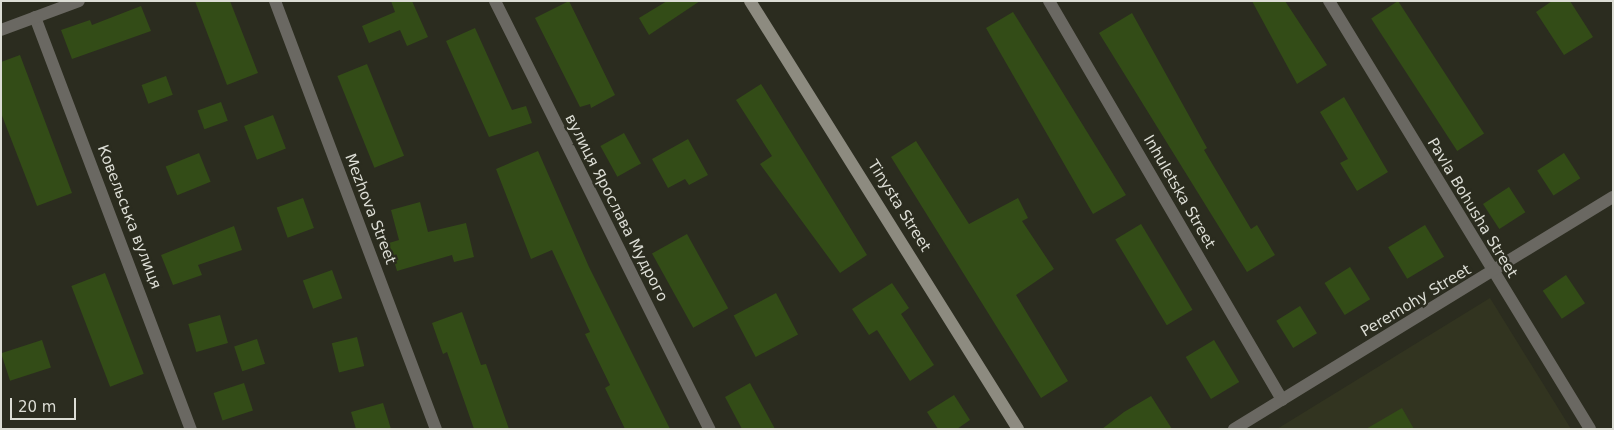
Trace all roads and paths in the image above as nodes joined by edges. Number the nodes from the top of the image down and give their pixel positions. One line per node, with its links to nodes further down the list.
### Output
1 (79, 1): 7 (street)
2 (275, 1): 14 (street, Mezhova Street)
3 (495, 1): 15 (street, вулиця Ярослава Мудрого)
4 (750, 1): 16 (street, Tinysta Street)
5 (1048, 1): 12 (street, Inhuletska Street)
6 (1329, 1): 11 (street, Pavla Bohusha Street)
7 (45, 6): 8 (street)
8 (35, 17): 9 (street); 13 (street, Ковельська вулиця)
9 (1, 30)
10 (1613, 197): 11 (street, Peremohy Street)
11 (1493, 274): 12 (street, Peremohy Street); 18 (street, Pavla Bohusha Street)
12 (1282, 400): 17 (street, Peremohy Street)
13 (191, 429)
14 (436, 429)
15 (709, 429)
16 (1018, 429)
17 (1234, 429)
18 (1590, 429)

